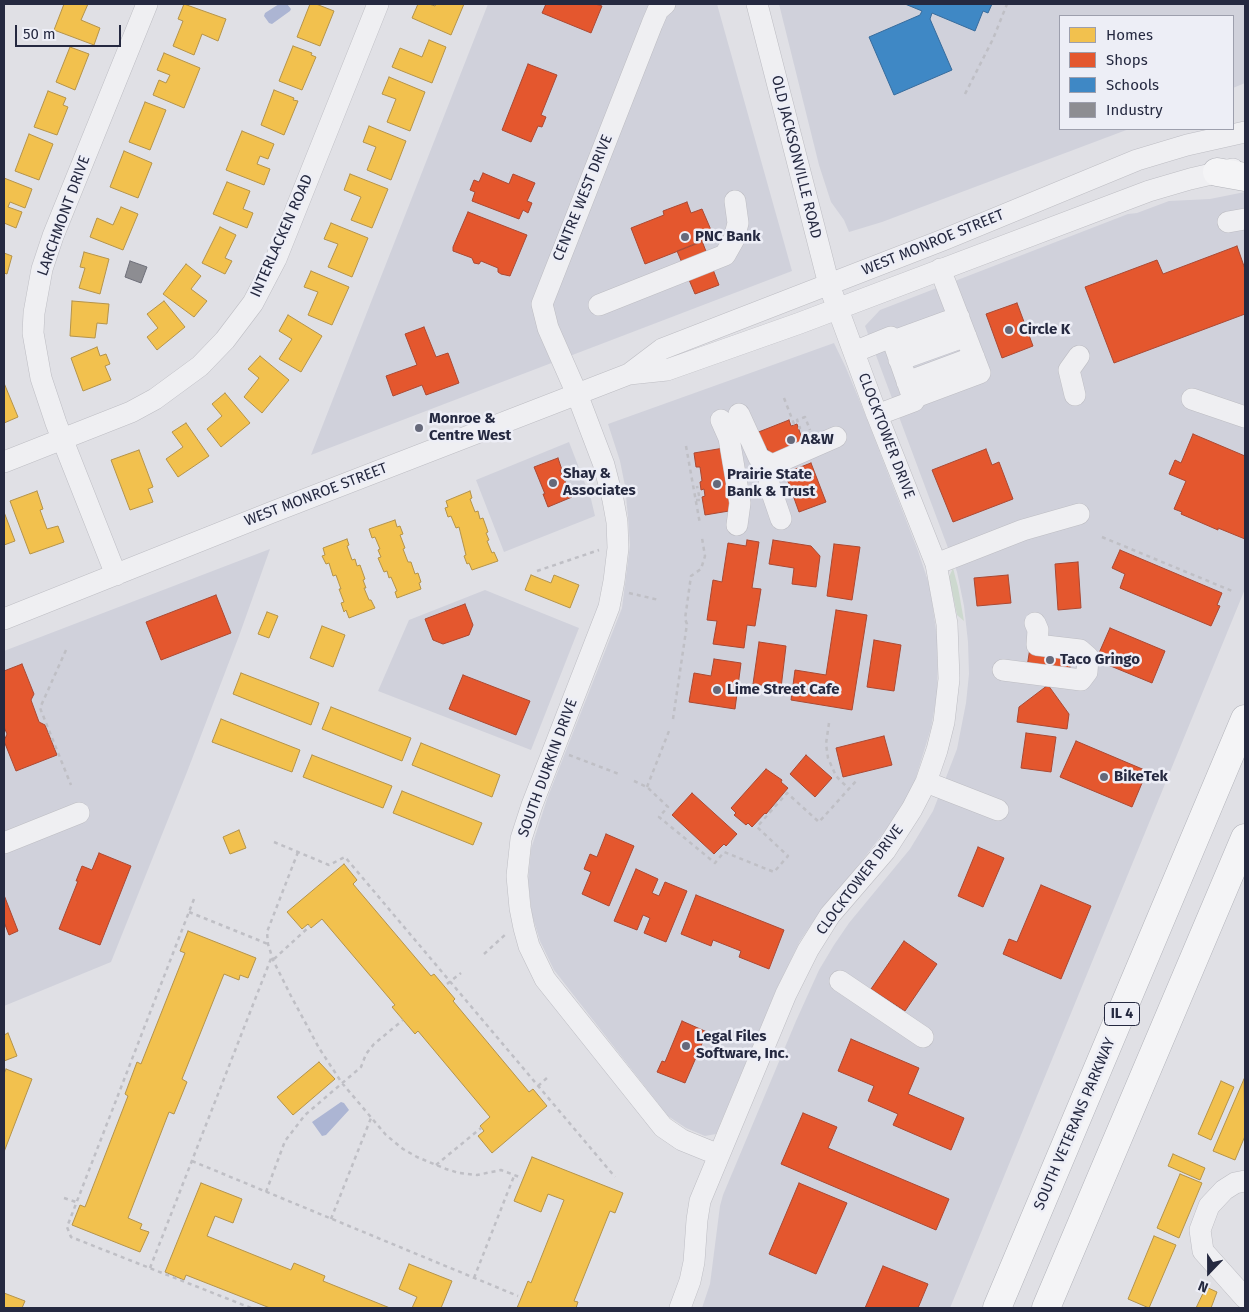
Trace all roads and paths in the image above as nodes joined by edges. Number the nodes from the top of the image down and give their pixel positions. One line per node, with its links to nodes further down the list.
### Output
1 (147, 4): 32 (street, LARCHMONT DRIVE)
2 (378, 4): 32 (street, INTERLACKEN ROAD)
3 (665, 4): 22 (street, CENTRE WEST DRIVE)
4 (758, 4): 13 (street, OLD JACKSONVILLE ROAD)
5 (1007, 4): 6 (path)
6 (965, 94)
7 (1245, 132): 13 (street, WEST MONROE STREET)
8 (1245, 167): 9 (street, WEST MONROE STREET)
9 (1217, 172): 10 (highway); 12 (street, WEST MONROE STREET)
10 (1245, 177)
11 (735, 201): 14 (street)
12 (940, 269): 15 (street, WEST MONROE STREET); 16 (street)
13 (829, 285): 15 (street, OLD JACKSONVILLE ROAD); 20 (street, WEST MONROE STREET)
14 (600, 305)
15 (838, 308): 18 (street, CLOCKTOWER DRIVE); 20 (street, WEST MONROE STREET)
16 (962, 327): 17 (street); 21 (street)
17 (896, 351): 18 (street); 21 (street)
18 (854, 352): 26 (street, CLOCKTOWER DRIVE)
19 (1079, 356): 23 (street)
20 (630, 374): 22 (street, WEST MONROE STREET)
21 (910, 390): 26 (street)
22 (577, 394): 47 (street, WEST MONROE STREET); 92 (street, SOUTH DURKIN DRIVE)
23 (1076, 395)
24 (784, 398): 28 (path)
25 (1192, 399): 27 (street)
26 (877, 415): 45 (street, CLOCKTOWER DRIVE)
27 (1245, 417)
28 (798, 423): 29 (path); 30 (path)
29 (798, 428)
30 (811, 432)
31 (836, 437): 41 (street)
32 (63, 439): 34 (street, INTERLACKEN ROAD); 47 (street, LARCHMONT DRIVE)
33 (686, 446): 40 (path)
34 (4, 462)
35 (584, 474): 36 (path)
36 (564, 480)
37 (769, 484): 39 (street)
38 (1079, 514): 45 (street)
39 (781, 519)
40 (700, 524)
41 (737, 525)
42 (1102, 536): 48 (path)
43 (702, 538): 55 (path)
44 (598, 550): 46 (path)
45 (936, 564): 63 (street, CLOCKTOWER DRIVE)
46 (537, 571)
47 (116, 575): 51 (street, WEST MONROE STREET)
48 (1232, 591)
49 (625, 592): 50 (path)
50 (659, 600)
51 (4, 619)
52 (1035, 623): 54 (street)
53 (66, 650): 64 (path)
54 (1002, 670)
55 (673, 719)
56 (1245, 719): 109 (highway, SOUTH VETERANS PARKWAY / IL 4)
57 (829, 723): 66 (path)
58 (669, 731): 65 (path)
59 (565, 754): 60 (path)
60 (619, 774)
61 (634, 781): 65 (path)
62 (856, 782): 66 (path)
63 (926, 782): 67 (street); 92 (street, CLOCKTOWER DRIVE)
64 (71, 784)
65 (647, 787): 66 (path)
66 (849, 789)
67 (998, 810)
68 (79, 813): 71 (street)
69 (1245, 838): 110 (highway)
70 (274, 842): 72 (path)
71 (4, 843)
72 (298, 852): 77 (path); 83 (path)
73 (194, 899): 74 (path)
74 (189, 912): 77 (path); 101 (path)
75 (310, 926): 80 (path)
76 (512, 930): 78 (path)
77 (268, 944): 79 (path)
78 (484, 954)
79 (272, 956): 80 (path); 93 (path)
80 (273, 960): 88 (path)
81 (460, 973): 83 (path)
82 (840, 981): 86 (street)
83 (450, 982): 84 (path); 89 (path)
84 (447, 984)
85 (403, 1020): 88 (path)
86 (923, 1037)
87 (548, 1077): 89 (path)
88 (342, 1083): 90 (path); 99 (path)
89 (538, 1086): 96 (path)
90 (371, 1118): 94 (path); 102 (path)
91 (481, 1128): 94 (path)
92 (719, 1155): 108 (street)
93 (192, 1161): 99 (path); 103 (path)
94 (435, 1165): 95 (path)
95 (514, 1176): 97 (path); 104 (path)
96 (615, 1177)
97 (522, 1178)
98 (1245, 1181): 106 (street)
99 (266, 1192): 102 (path)
100 (64, 1198): 101 (path)
101 (76, 1202): 103 (path)
102 (331, 1219): 104 (path)
103 (150, 1268): 107 (path)
104 (474, 1278): 105 (path)
105 (518, 1296)
106 (1245, 1298)
107 (251, 1308)
108 (682, 1308)
109 (997, 1308)
110 (1046, 1308)

